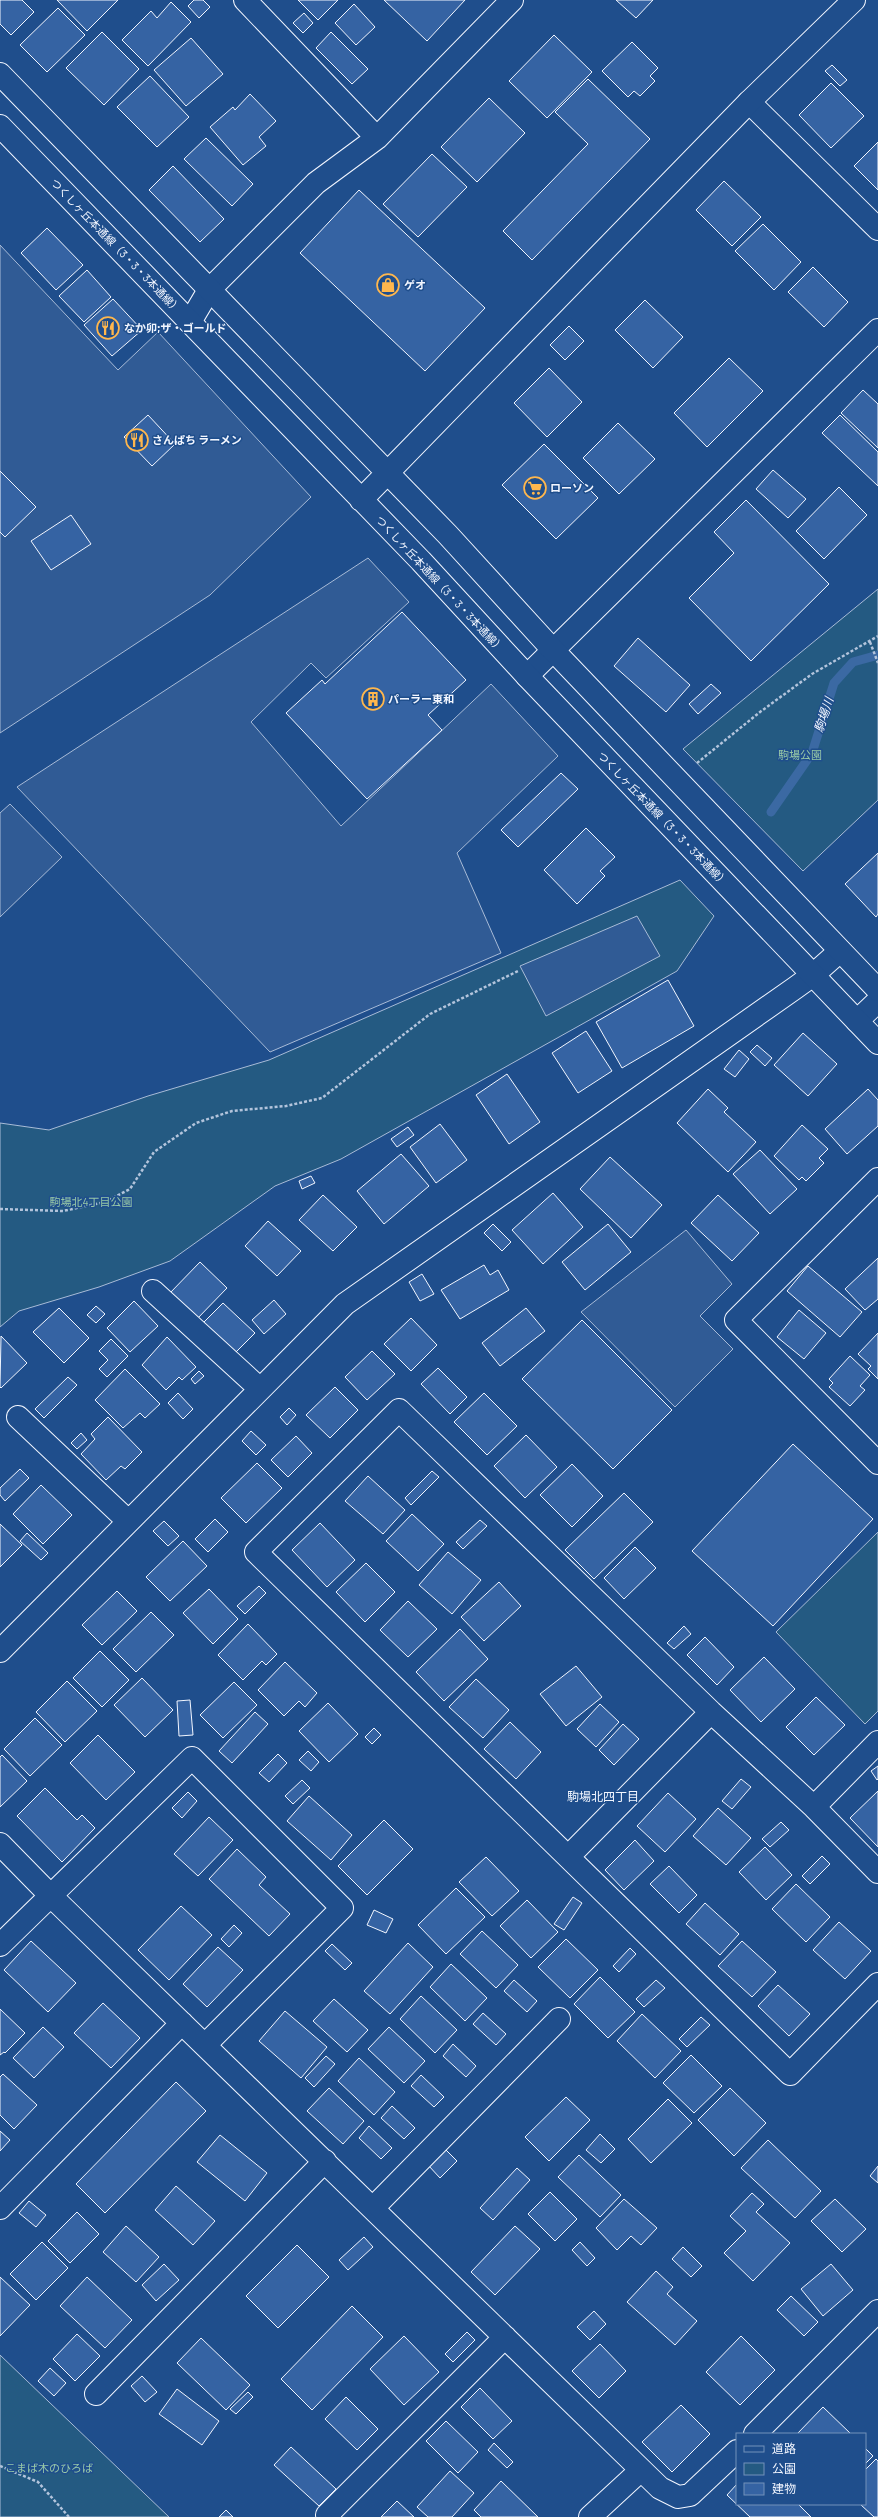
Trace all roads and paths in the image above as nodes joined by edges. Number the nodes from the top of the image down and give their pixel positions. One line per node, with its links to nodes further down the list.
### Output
1 (246, 0): 7 (street)
2 (512, 0): 7 (street)
3 (854, 0): 5 (street)
4 (0, 74): 9 (street)
5 (749, 102): 8 (street); 12 (street)
6 (0, 126): 10 (street, つくしヶ丘本通線（3・3・3本通線）)
7 (377, 138): 9 (street)
8 (878, 229)
9 (209, 290): 10 (street); 12 (street)
10 (190, 322): 13 (street, つくしヶ丘本通線（3・3・3本通線）)
11 (878, 330): 16 (street)
12 (386, 474): 13 (street); 16 (street)
13 (361, 500): 18 (street, つくしヶ丘本通線（3・3・3本通線）)
14 (878, 636): 15 (path)
15 (870, 642): 17 (path); 19 (path)
16 (552, 650): 18 (street); 20 (street)
17 (878, 663)
18 (527, 676): 22 (street, つくしヶ丘本通線（3・3・3本通線）)
19 (694, 767)
20 (840, 951): 22 (street); 23 (street)
21 (518, 971): 28 (path)
22 (813, 976): 25 (street, つくしヶ丘本通線（3・3・3本通線）); 30 (street)
23 (878, 990)
24 (878, 1001): 25 (street)
25 (857, 1021): 26 (street, つくしヶ丘本通線（3・3・3本通線）)
26 (878, 1043)
27 (878, 1179): 32 (street)
28 (0, 1210)
29 (153, 1291): 30 (street)
30 (258, 1388): 33 (street)
31 (18, 1417): 33 (street)
32 (876, 1456)
33 (128, 1521): 34 (street)
34 (0, 1651)
35 (711, 1712): 37 (street); 39 (street); 39 (street)
36 (878, 1742): 37 (street)
37 (814, 1807): 40 (street)
38 (0, 1844): 41 (street)
39 (568, 1857): 43 (street)
40 (878, 1872)
41 (50, 1895): 42 (street); 45 (street); 46 (street)
42 (0, 1945)
43 (878, 1984)
44 (559, 2019): 49 (street)
45 (182, 2023): 46 (street); 48 (street)
46 (205, 2045): 47 (street)
47 (325, 2162): 49 (street); 52 (street)
48 (0, 2208)
49 (373, 2208): 51 (street)
50 (878, 2311): 53 (street)
51 (505, 2337): 56 (street); 58 (street)
52 (96, 2394)
53 (755, 2433)
54 (736, 2452): 56 (street)
55 (0, 2466): 57 (path)
56 (641, 2470): 59 (street)
57 (69, 2517)
58 (330, 2517)
59 (590, 2517)

